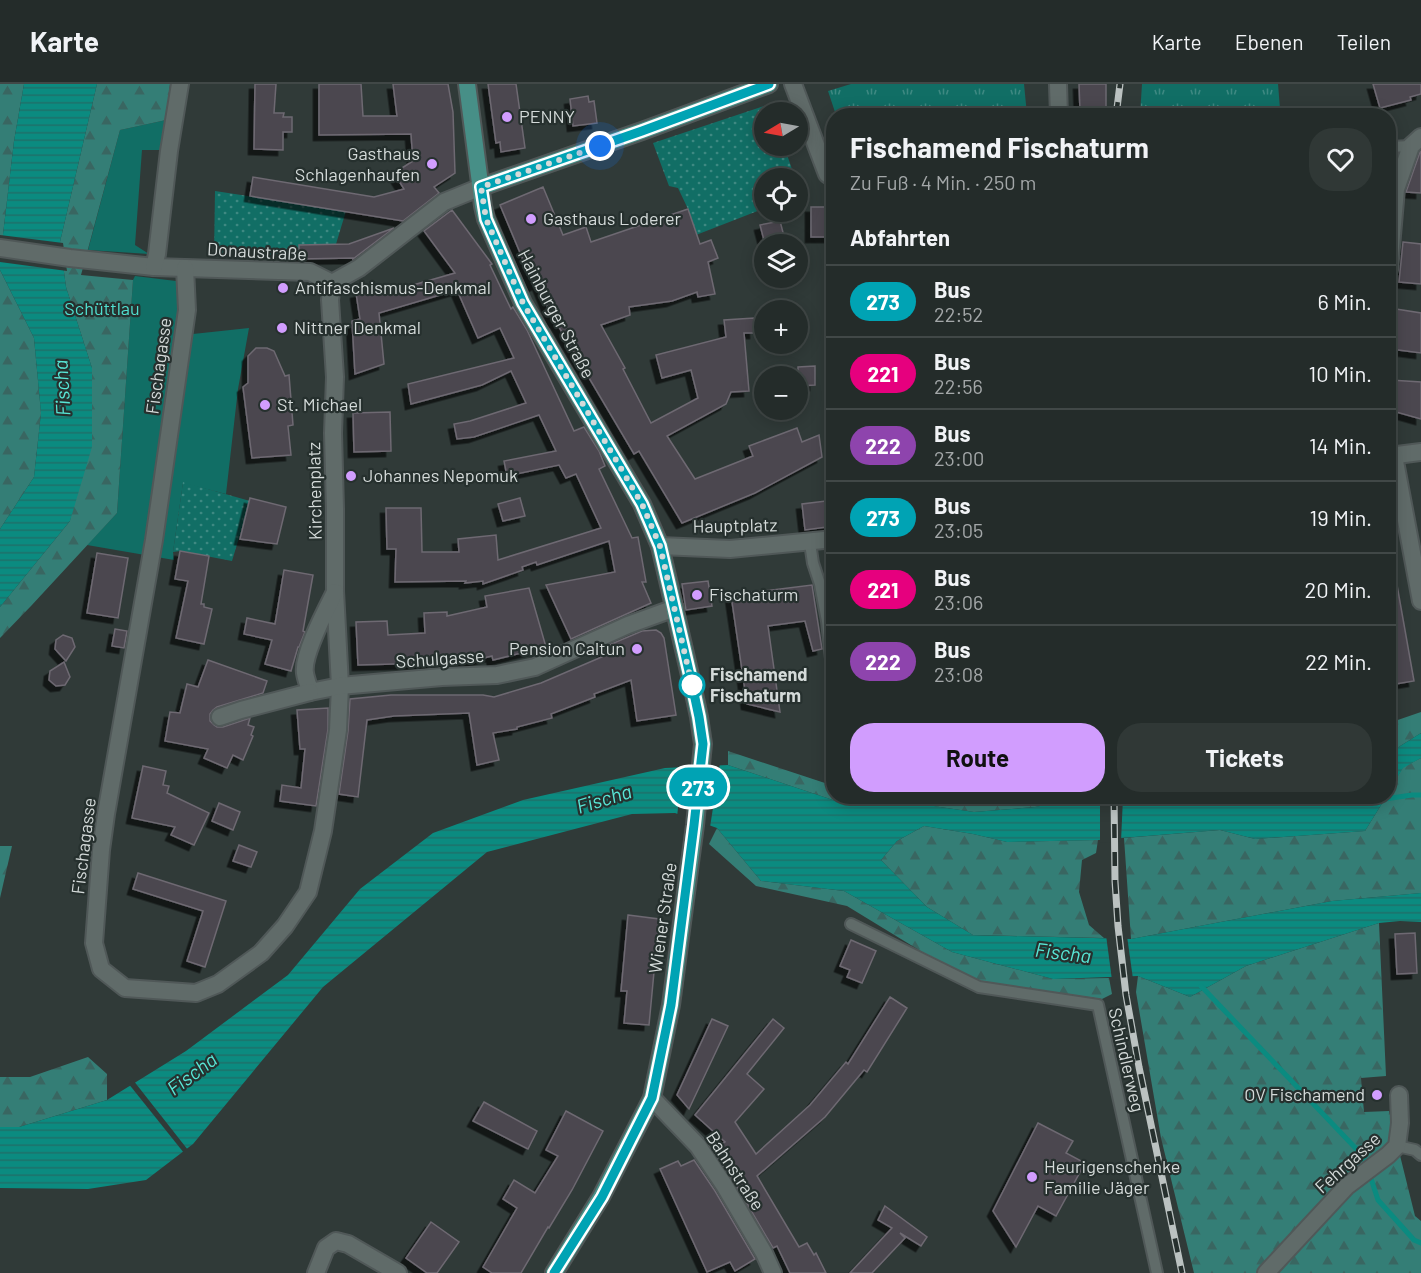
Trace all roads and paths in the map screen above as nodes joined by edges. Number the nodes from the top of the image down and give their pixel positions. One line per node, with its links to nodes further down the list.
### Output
1 (180, 84): 13 (street)
2 (467, 84): 10 (main road, Hainburger Straße)
3 (769, 84): 10 (main road)
4 (793, 84): 9 (street)
5 (1058, 84): 6 (street)
6 (1059, 108)
7 (1416, 142): 8 (lane); 11 (street)
8 (1396, 146)
9 (826, 171)
10 (481, 187): 15 (street); 21 (main road, Hainburger Straße)
11 (1396, 189)
12 (0, 248): 13 (street, Donaustraße)
13 (154, 267): 14 (street, Donaustraße)
14 (184, 268): 15 (street, Donaustraße); 26 (street, Fischagasse)
15 (332, 283): 22 (street, Kirchenplatz)
16 (1421, 452): 17 (street)
17 (1396, 455)
18 (1396, 490): 23 (street)
19 (826, 541): 20 (street, Hauptplatz)
20 (810, 543): 21 (street, Hauptplatz); 25 (lane)
21 (660, 546): 24 (main road, Wiener Straße)
22 (335, 591): 26 (street, Kirchenplatz); 27 (street, Kirchenplatz)
23 (1421, 602)
24 (675, 608): 26 (street, Schulgasse); 31 (main road, Wiener Straße)
25 (826, 616)
26 (340, 686): 27 (street)
27 (310, 692): 28 (street)
28 (220, 717)
29 (851, 924): 38 (lane, Schindlerweg)
30 (1399, 1095): 32 (street, Fehrgasse)
31 (652, 1098): 36 (main road, Wiener Straße); 37 (street, Bahnstraße)
32 (1393, 1150): 33 (lane); 39 (street, Fehrgasse)
33 (1421, 1155)
34 (316, 1273): 35 (street)
35 (398, 1273)
36 (554, 1273)
37 (773, 1273)
38 (1157, 1273)
39 (1266, 1273)

